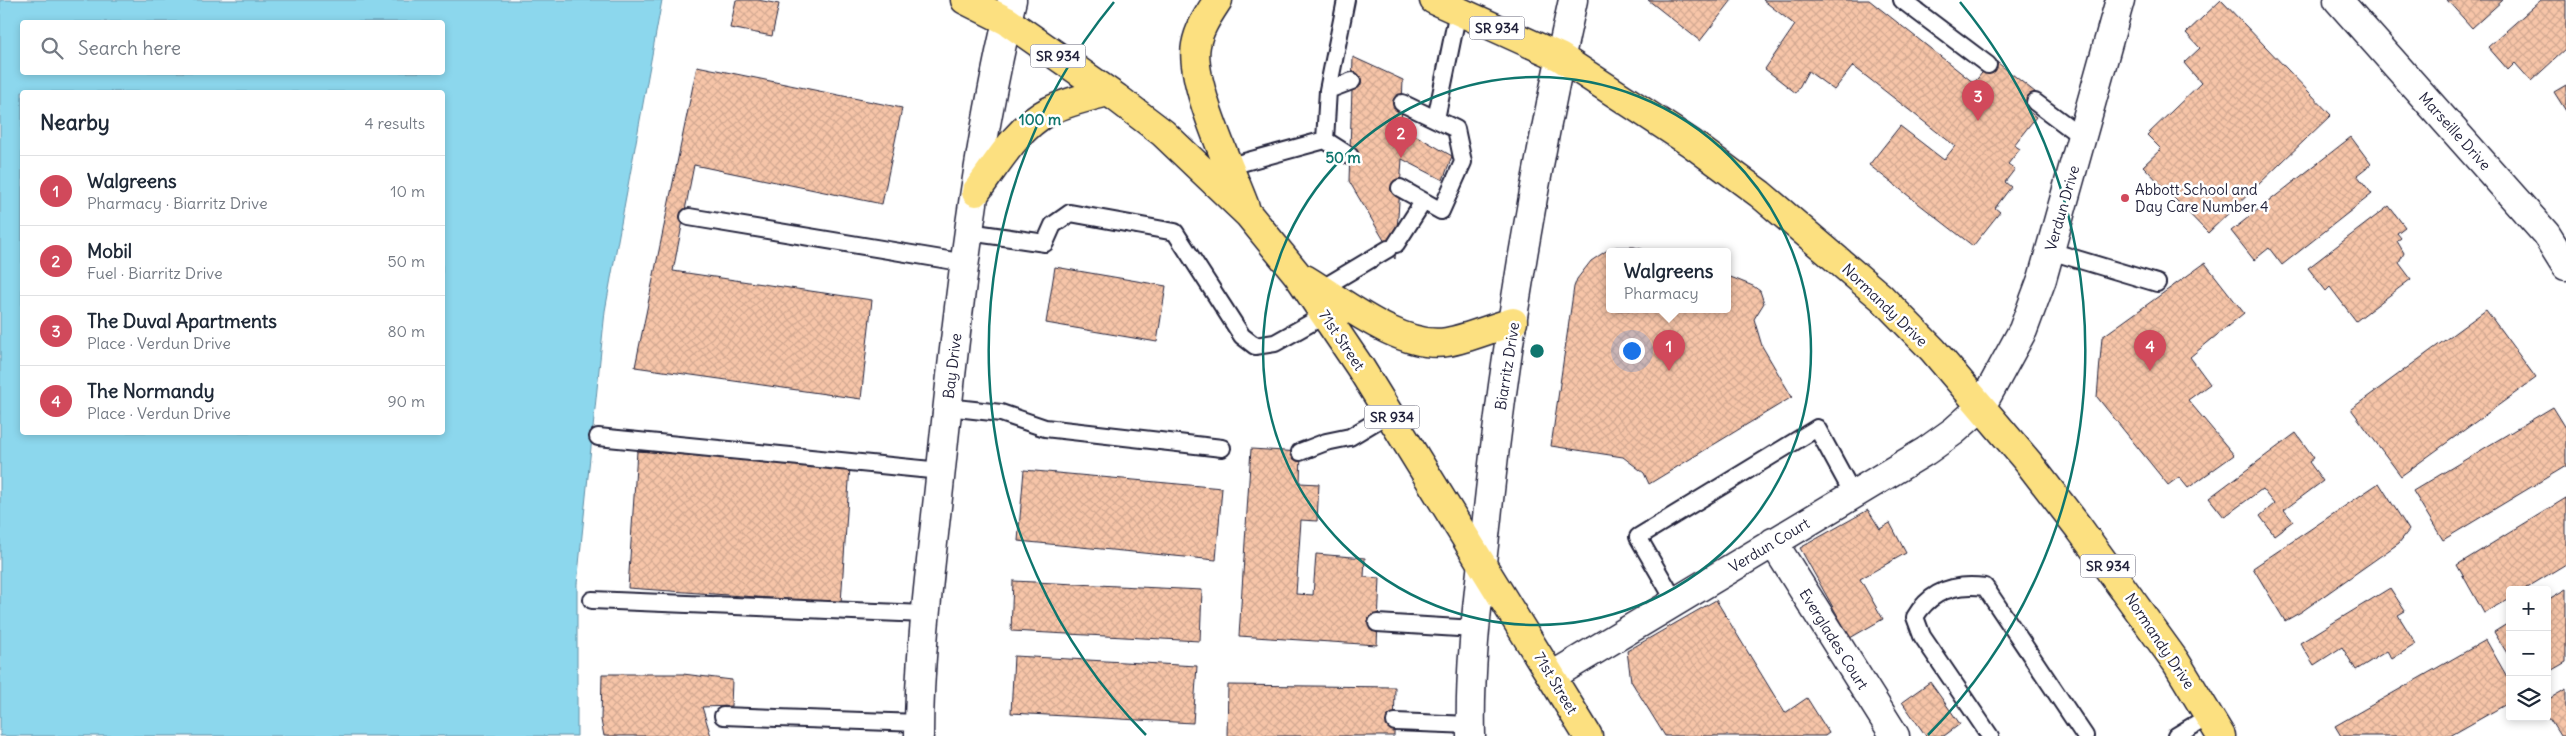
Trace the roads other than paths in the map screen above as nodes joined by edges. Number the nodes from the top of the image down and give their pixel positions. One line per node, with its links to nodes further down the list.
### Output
1 (966, 0): 9 (main road, SR 934)
2 (1218, 0): 21 (main road)
3 (1346, 0): 13 (lane)
4 (1573, 0): 10 (street, Biarritz Drive)
5 (1902, 0): 11 (lane)
6 (2120, 0): 18 (street, Verdun Drive)
7 (2338, 0): 30 (street, Marseille Drive)
8 (1446, 5): 10 (main road, Normandy Drive / SR 934); 17 (lane)
9 (1009, 10): 14 (main road, SR 934); 23 (street, Bay Drive)
10 (1560, 57): 33 (street, Biarritz Drive); 35 (main road, Normandy Drive / SR 934)
11 (1988, 65)
12 (1352, 81): 13 (lane)
13 (1328, 90): 19 (lane)
14 (1108, 92): 23 (main road); 25 (main road, SR 934)
15 (2035, 102): 18 (lane)
16 (1402, 104): 17 (lane)
17 (1436, 119): 24 (lane)
18 (2082, 138): 28 (street, Verdun Drive)
19 (1325, 140): 20 (lane); 21 (lane)
20 (1350, 156)
21 (1230, 166): 25 (main road)
22 (1400, 188): 24 (lane)
23 (976, 192): 27 (street, Bay Drive)
24 (1424, 202): 32 (lane)
25 (1248, 214): 32 (main road, SR 934)
26 (689, 217): 29 (lane)
27 (969, 232): 29 (street, Bay Drive); 32 (lane)
28 (2050, 251): 31 (lane); 35 (street, Verdun Drive)
29 (966, 262): 34 (street, Bay Drive)
30 (2566, 266)
31 (2157, 282)
32 (1323, 302): 33 (main road); 36 (main road, 71st Street / SR 934)
33 (1513, 322): 43 (street, Biarritz Drive)
34 (947, 407): 38 (lane); 40 (street, Bay Drive)
35 (1980, 407): 41 (street, Verdun Court); 52 (main road, Normandy Drive / SR 934)
36 (1390, 414): 39 (lane); 43 (main road, 71st Street / SR 934)
37 (598, 437): 40 (lane)
38 (1222, 448)
39 (1300, 452)
40 (941, 471): 46 (street, Bay Drive)
41 (1853, 494): 42 (street, Verdun Court); 45 (lane)
42 (1773, 542): 45 (street, Verdun Court); 56 (street, Everglades Court)
43 (1482, 562): 48 (street, Biarritz Drive); 49 (main road, 71st Street / SR 934)
44 (592, 600): 46 (lane)
45 (1676, 603): 49 (street, Verdun Court)
46 (925, 614): 53 (street, Bay Drive)
47 (1377, 623): 48 (lane)
48 (1475, 629): 54 (street, Biarritz Drive)
49 (1552, 676): 55 (main road, 71st Street / SR 934)
50 (723, 716): 53 (lane)
51 (1395, 722): 54 (lane)
52 (2215, 726): 59 (lane)
53 (919, 729)
54 (1471, 731)
55 (1588, 736)
56 (1895, 736)
57 (1990, 736): 58 (lane)
58 (2085, 736)
59 (2176, 736)

